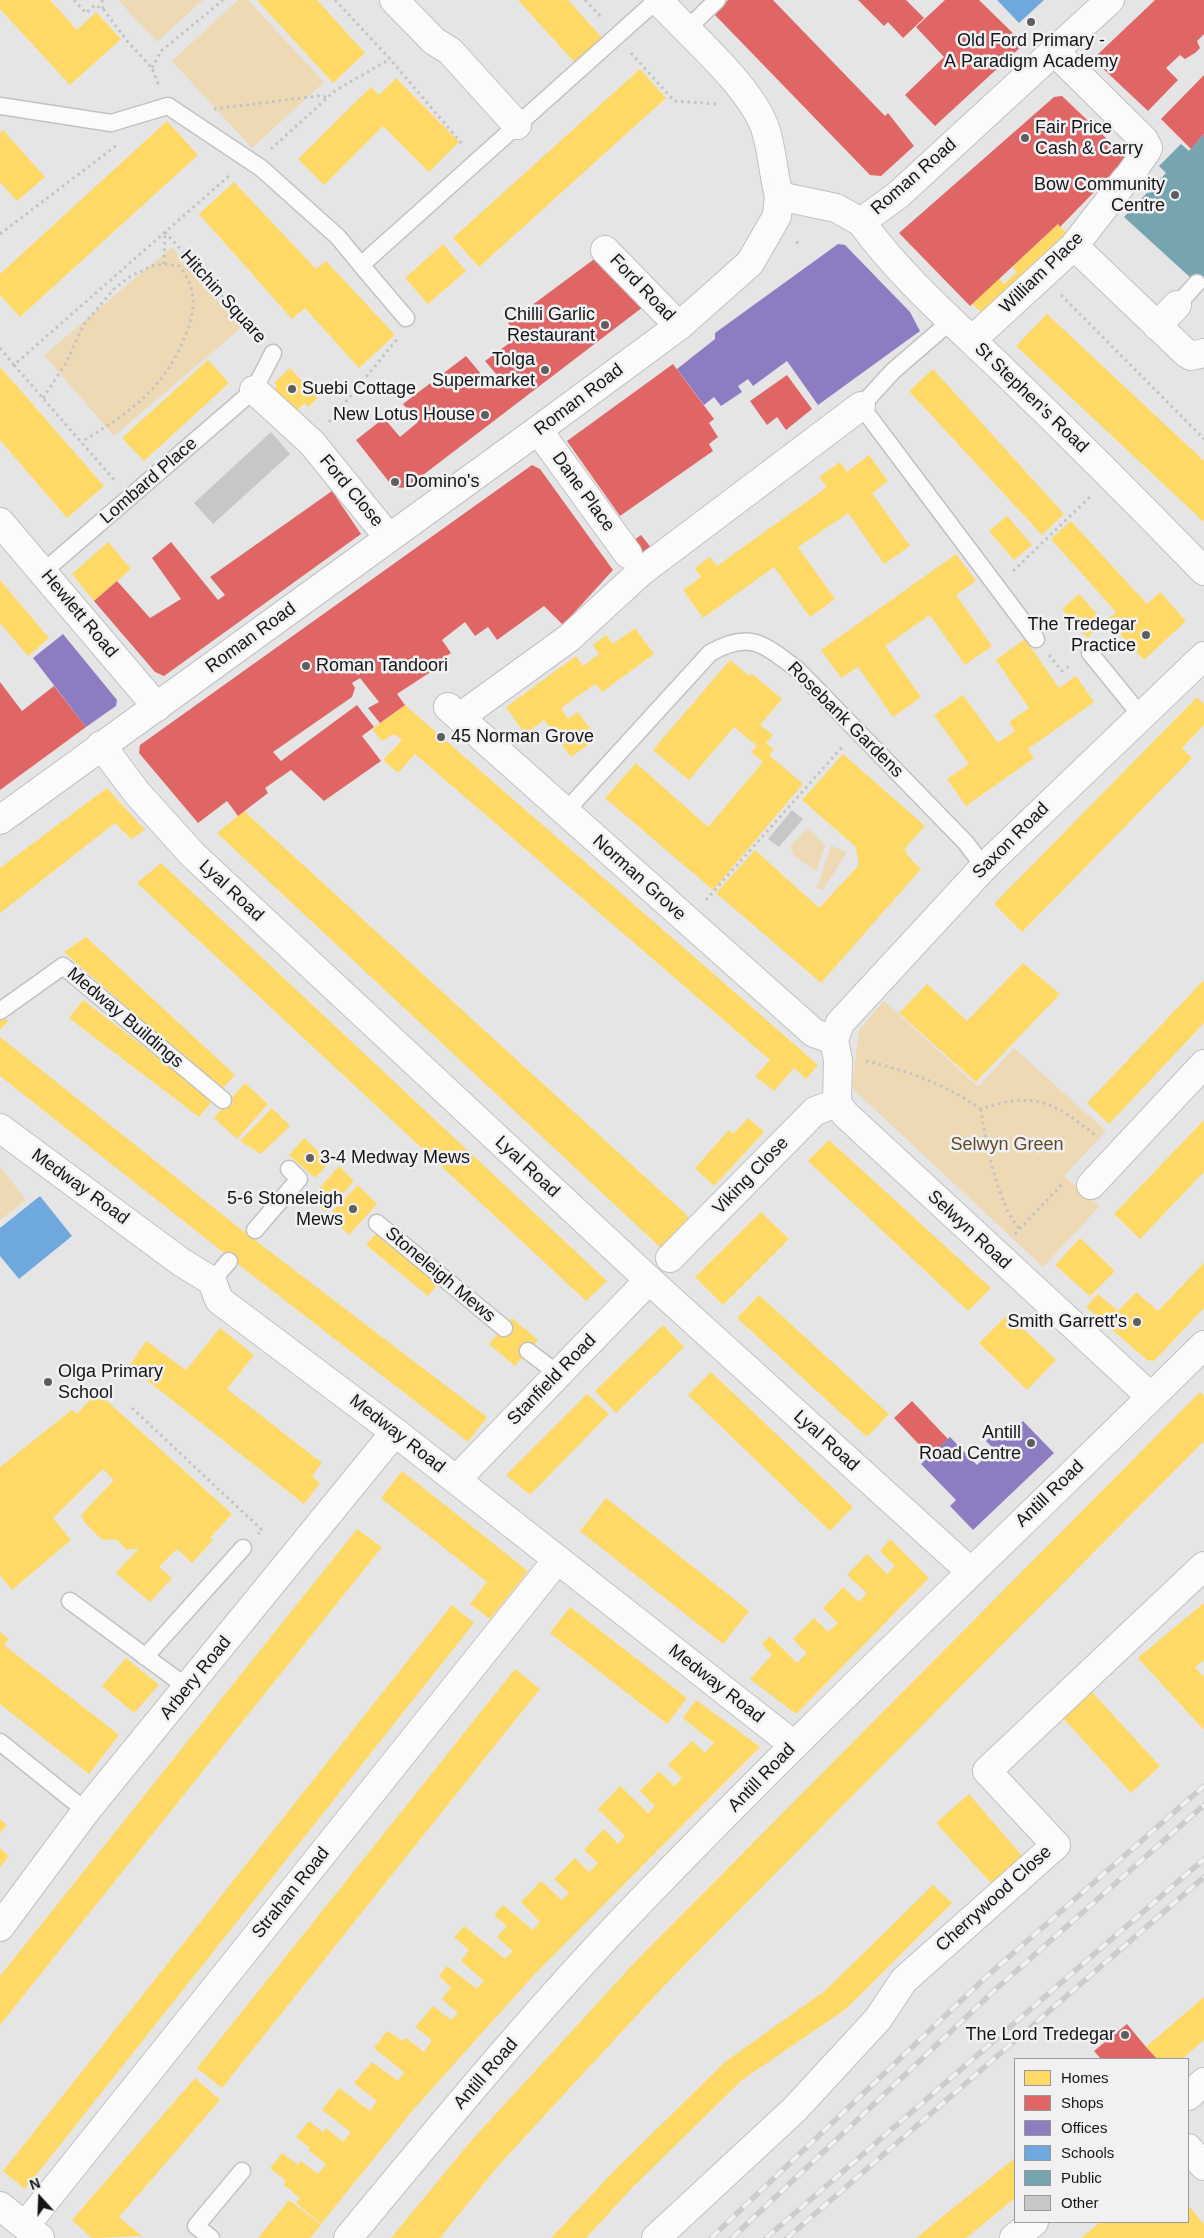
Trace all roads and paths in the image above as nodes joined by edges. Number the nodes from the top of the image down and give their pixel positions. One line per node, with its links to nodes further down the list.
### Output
1 (74, 0): 10 (path)
2 (102, 0): 10 (path)
3 (223, 0): 15 (path)
4 (335, 0): 14 (path)
5 (394, 0): 21 (street)
6 (585, 0): 12 (path)
7 (657, 0): 11 (street); 12 (lane)
8 (718, 0): 11 (lane)
9 (1110, 0): 13 (street, Roman Road)
10 (104, 10): 15 (path)
11 (686, 30): 25 (street)
12 (618, 37): 17 (path); 21 (lane)
13 (1054, 51): 26 (street, Roman Road); 31 (street, William Place)
14 (390, 59): 16 (path); 23 (path)
15 (152, 68): 19 (path)
16 (327, 97): 20 (path); 24 (path)
17 (720, 104)
18 (0, 106): 19 (lane)
19 (168, 106): 20 (lane)
20 (188, 119): 24 (lane)
21 (517, 125): 23 (lane)
22 (122, 141): 28 (path)
23 (477, 160): 34 (lane)
24 (250, 162): 27 (path); 34 (lane)
25 (779, 196): 26 (street, Roman Road); 40 (street, Roman Road)
26 (861, 222): 39 (street, St Stephen's Road)
27 (165, 232): 33 (path); 44 (path, Hitchin Square); 46 (path)
28 (0, 234)
29 (796, 242): 30 (path)
30 (802, 244)
31 (1074, 246): 35 (street, William Place); 41 (street)
32 (606, 250): 40 (street, Ford Road)
33 (164, 264): 48 (path); 52 (path)
34 (361, 265): 38 (lane)
35 (1041, 276): 42 (street, William Place); 51 (path)
36 (1197, 283): 37 (lane)
37 (1177, 305): 41 (street)
38 (406, 318): 53 (path)
39 (952, 320): 42 (street, St Stephen's Road); 49 (lane)
40 (679, 326): 50 (street, Roman Road)
41 (1157, 326): 45 (street)
42 (972, 340): 54 (street, St Stephen's Road)
43 (0, 348): 46 (path)
44 (273, 353): 47 (lane, Hitchin Square)
45 (1204, 353)
46 (14, 365): 48 (path)
47 (254, 390): 53 (street, Ford Close); 55 (lane, Lombard Place)
48 (43, 398): 52 (path)
49 (861, 406): 61 (lane); 69 (street, Norman Grove)
50 (538, 430): 57 (street, Roman Road); 58 (street, Dane Place)
51 (1204, 439)
52 (81, 442): 55 (path)
53 (312, 443): 57 (street, Ford Close)
54 (1112, 476): 59 (street, St Stephen's Road); 61 (path)
55 (129, 498): 60 (lane, Lombard Place)
56 (0, 522): 60 (street, Hewlett Road)
57 (389, 538): 65 (street, Roman Road)
58 (628, 554)
59 (1204, 571)
60 (44, 572): 65 (street, Hewlett Road)
61 (996, 588): 62 (lane)
62 (1036, 639): 63 (path)
63 (1090, 653): 66 (lane)
64 (1204, 656): 66 (street, Saxon Road)
65 (157, 707): 68 (street, Roman Road)
66 (1142, 717): 71 (street, Saxon Road)
67 (856, 730): 69 (lane, Rosebank Gardens); 71 (lane, Rosebank Gardens); 72 (path)
68 (101, 745): 70 (street, Roman Road); 88 (street, Lyal Road)
69 (565, 812): 72 (street, Norman Grove)
70 (0, 820)
71 (984, 867): 74 (street, Saxon Road)
72 (687, 921): 74 (street, Norman Grove)
73 (0, 1011): 76 (lane, Medway Buildings)
74 (836, 1050): 77 (street); 78 (path)
75 (1204, 1064): 80 (street)
76 (223, 1100)
77 (837, 1103): 86 (street, Selwyn Road); 87 (street, Viking Close)
78 (981, 1109): 80 (path); 84 (path)
79 (0, 1128): 95 (street, Medway Road)
80 (1118, 1155): 82 (street)
81 (289, 1170): 85 (lane)
82 (1079, 1181): 84 (path)
83 (377, 1223): 89 (lane, Stoneleigh Mews)
84 (1020, 1229): 86 (path)
85 (255, 1230)
86 (996, 1255): 93 (street, Selwyn Road)
87 (670, 1258)
88 (649, 1280): 92 (street, Stanfield Road); 100 (street, Lyal Road)
89 (504, 1328)
90 (1204, 1345): 93 (street, Antill Road)
91 (528, 1351): 92 (lane)
92 (558, 1373): 96 (street, Stanfield Road)
93 (1151, 1398): 100 (street, Antill Road)
94 (132, 1408): 97 (path)
95 (395, 1432): 96 (street, Medway Road); 103 (street, Arbery Road)
96 (456, 1480): 98 (street, Medway Road)
97 (243, 1548): 102 (lane)
98 (557, 1560): 105 (street, Medway Road); 115 (street, Strahan Road)
99 (1204, 1566): 118 (street, Cherrywood Close)
100 (971, 1572): 105 (street, Antill Road)
101 (70, 1601): 102 (lane)
102 (145, 1657): 103 (lane)
103 (188, 1688): 106 (street, Arbery Road)
104 (0, 1742): 106 (lane)
105 (794, 1745): 117 (street, Antill Road)
106 (86, 1811): 107 (street, Arbery Road)
107 (0, 1927)
108 (1204, 2082): 109 (street)
109 (1189, 2095)
110 (1189, 2149): 111 (street)
111 (1204, 2166)
112 (242, 2171): 116 (lane)
113 (0, 2206): 115 (street, Strahan Road)
114 (1033, 2223): 119 (street)
115 (32, 2232)
116 (211, 2238)
117 (348, 2238)
118 (656, 2238)
119 (1014, 2238)

